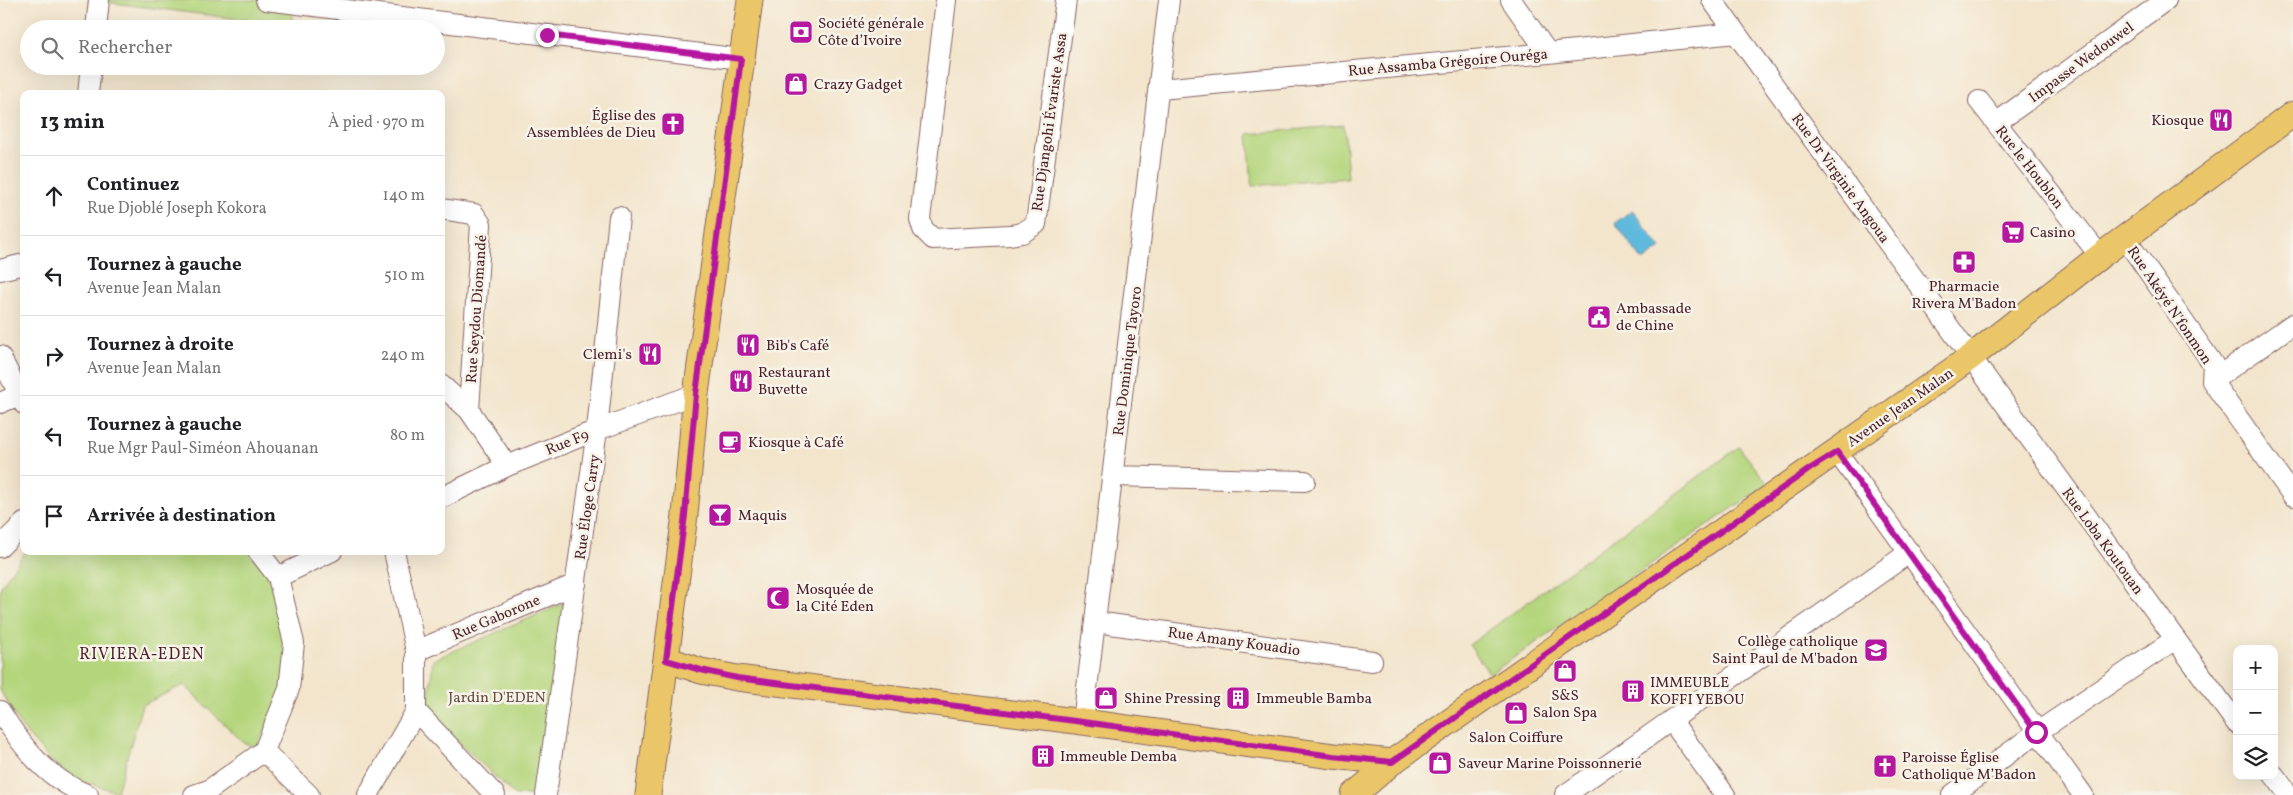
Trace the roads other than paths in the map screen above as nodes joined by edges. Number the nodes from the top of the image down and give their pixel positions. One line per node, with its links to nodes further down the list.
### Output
1 (99, 0): 10 (street)
2 (266, 0): 11 (street)
3 (750, 0): 15 (main road)
4 (946, 0): 5 (street, Rue Djangohi Évariste Assa)
5 (1066, 0)
6 (1169, 0): 17 (street, Rue Dominique Tayoro)
7 (1511, 0): 14 (street)
8 (1712, 0): 13 (street, Rue Dr Virginie Angoua)
9 (2166, 0): 21 (street, Impasse Wedouwel)
10 (97, 20)
11 (427, 20)
12 (445, 22): 15 (street)
13 (1736, 33): 14 (street, Rue Assamba Grégoire Ouréga); 30 (street, Rue Dr Virginie Angoua)
14 (1548, 53): 17 (street, Rue Assamba Grégoire Ouréga)
15 (741, 59): 34 (main road)
16 (90, 75): 18 (street)
17 (1160, 89): 41 (street, Rue Dominique Tayoro)
18 (88, 90)
19 (1979, 102): 21 (street, Rue le Houblon)
20 (2293, 114): 24 (main road, Avenue Jean Malan)
21 (1996, 123): 25 (street, Rue le Houblon)
22 (445, 210): 37 (street, Rue Seydou Diomandé)
23 (619, 217): 38 (street, Rue Éloge Carry)
24 (2125, 238): 25 (main road, Avenue Jean Malan); 31 (street, Rue Akéyé N'fonmon)
25 (2100, 256): 30 (main road, Avenue Jean Malan)
26 (20, 265): 27 (street)
27 (0, 270)
28 (2293, 324): 31 (street)
29 (0, 356): 33 (street)
30 (1971, 357): 39 (main road, Avenue Jean Malan); 54 (street, Rue Loba Koutouan)
31 (2212, 380): 44 (street, Rue Akéyé N'fonmon)
32 (445, 389): 37 (street)
33 (20, 393)
34 (696, 394): 38 (street, Rue F9); 56 (main road)
35 (20, 397): 36 (street)
36 (0, 402)
37 (469, 410): 40 (street)
38 (597, 430): 40 (street, Rue F9); 52 (street, Rue Éloge Carry)
39 (1837, 452): 47 (street); 65 (main road, Avenue Jean Malan)
40 (507, 466): 43 (street, Rue F9)
41 (1113, 476): 42 (street); 53 (street, Rue Dominique Tayoro)
42 (1306, 481)
43 (445, 496)
44 (2293, 496)
45 (20, 527): 46 (street)
46 (0, 547)
47 (1910, 552): 61 (street); 63 (street)
48 (261, 555): 51 (street)
49 (324, 555): 51 (street)
50 (395, 555): 55 (street)
51 (278, 577): 64 (street)
52 (576, 584): 55 (street, Rue Gaborone); 72 (street, Rue Éloge Carry)
53 (1096, 622): 57 (street, Rue Amany Kouadio); 62 (street, Rue Dominique Tayoro)
54 (2174, 640): 60 (street, Rue Loba Koutouan); 63 (street)
55 (416, 650): 59 (street)
56 (666, 660): 62 (main road); 73 (main road)
57 (1372, 661)
58 (0, 711): 67 (street)
59 (416, 711): 70 (street); 71 (street)
60 (2233, 719)
61 (1671, 720): 75 (street); 76 (street)
62 (1083, 722): 65 (main road)
63 (2036, 732): 77 (street); 78 (street)
64 (264, 752): 68 (street); 69 (street)
65 (1392, 762): 74 (main road, Avenue Jean Malan)
66 (2278, 780): 79 (street)
67 (88, 795)
68 (194, 795)
69 (309, 795)
70 (368, 795)
71 (496, 795)
72 (546, 795)
73 (648, 795)
74 (1354, 795)
75 (1565, 795)
76 (1725, 795)
77 (1952, 795)
78 (2083, 795)
79 (2289, 795)

